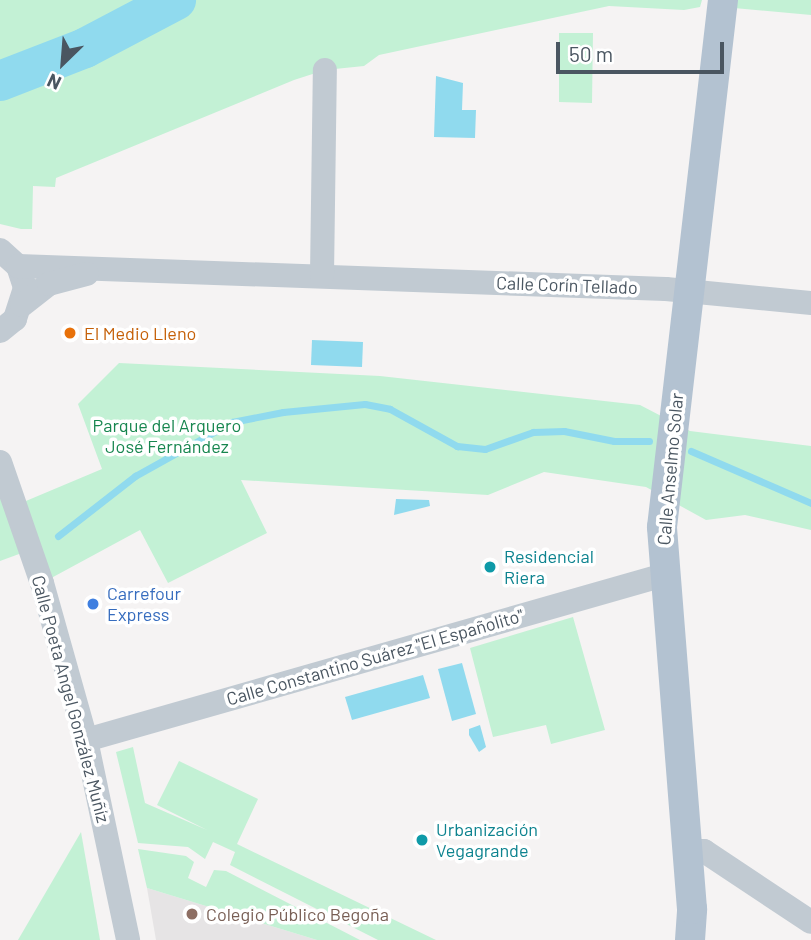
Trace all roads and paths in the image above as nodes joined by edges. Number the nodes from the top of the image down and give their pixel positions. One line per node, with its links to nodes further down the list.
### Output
1 (723, 0): 7 (main road, Calle Anselmo Solar)
2 (325, 70): 6 (street)
3 (0, 250): 4 (street)
4 (18, 266): 5 (street, Calle Corín Tellado); 9 (street)
5 (115, 267): 6 (street, Calle Corín Tellado); 9 (street, Calle Corín Tellado)
6 (322, 275): 7 (street, Calle Corín Tellado)
7 (689, 290): 8 (street, Calle Corín Tellado); 12 (main road, Calle Anselmo Solar)
8 (811, 303)
9 (22, 304): 10 (street, Calle Corín Tellado)
10 (1, 332)
11 (0, 462): 13 (street, Calle Poeta Angel González Muñíz)
12 (664, 575): 13 (street, Calle Constantino Suárez "El Españolito"); 14 (main road, Calle Anselmo Solar)
13 (86, 740): 16 (street, Calle Poeta Angel González Muñíz)
14 (688, 851): 15 (street); 17 (main road, Calle Anselmo Solar)
15 (811, 922)
16 (128, 940)
17 (691, 940)

